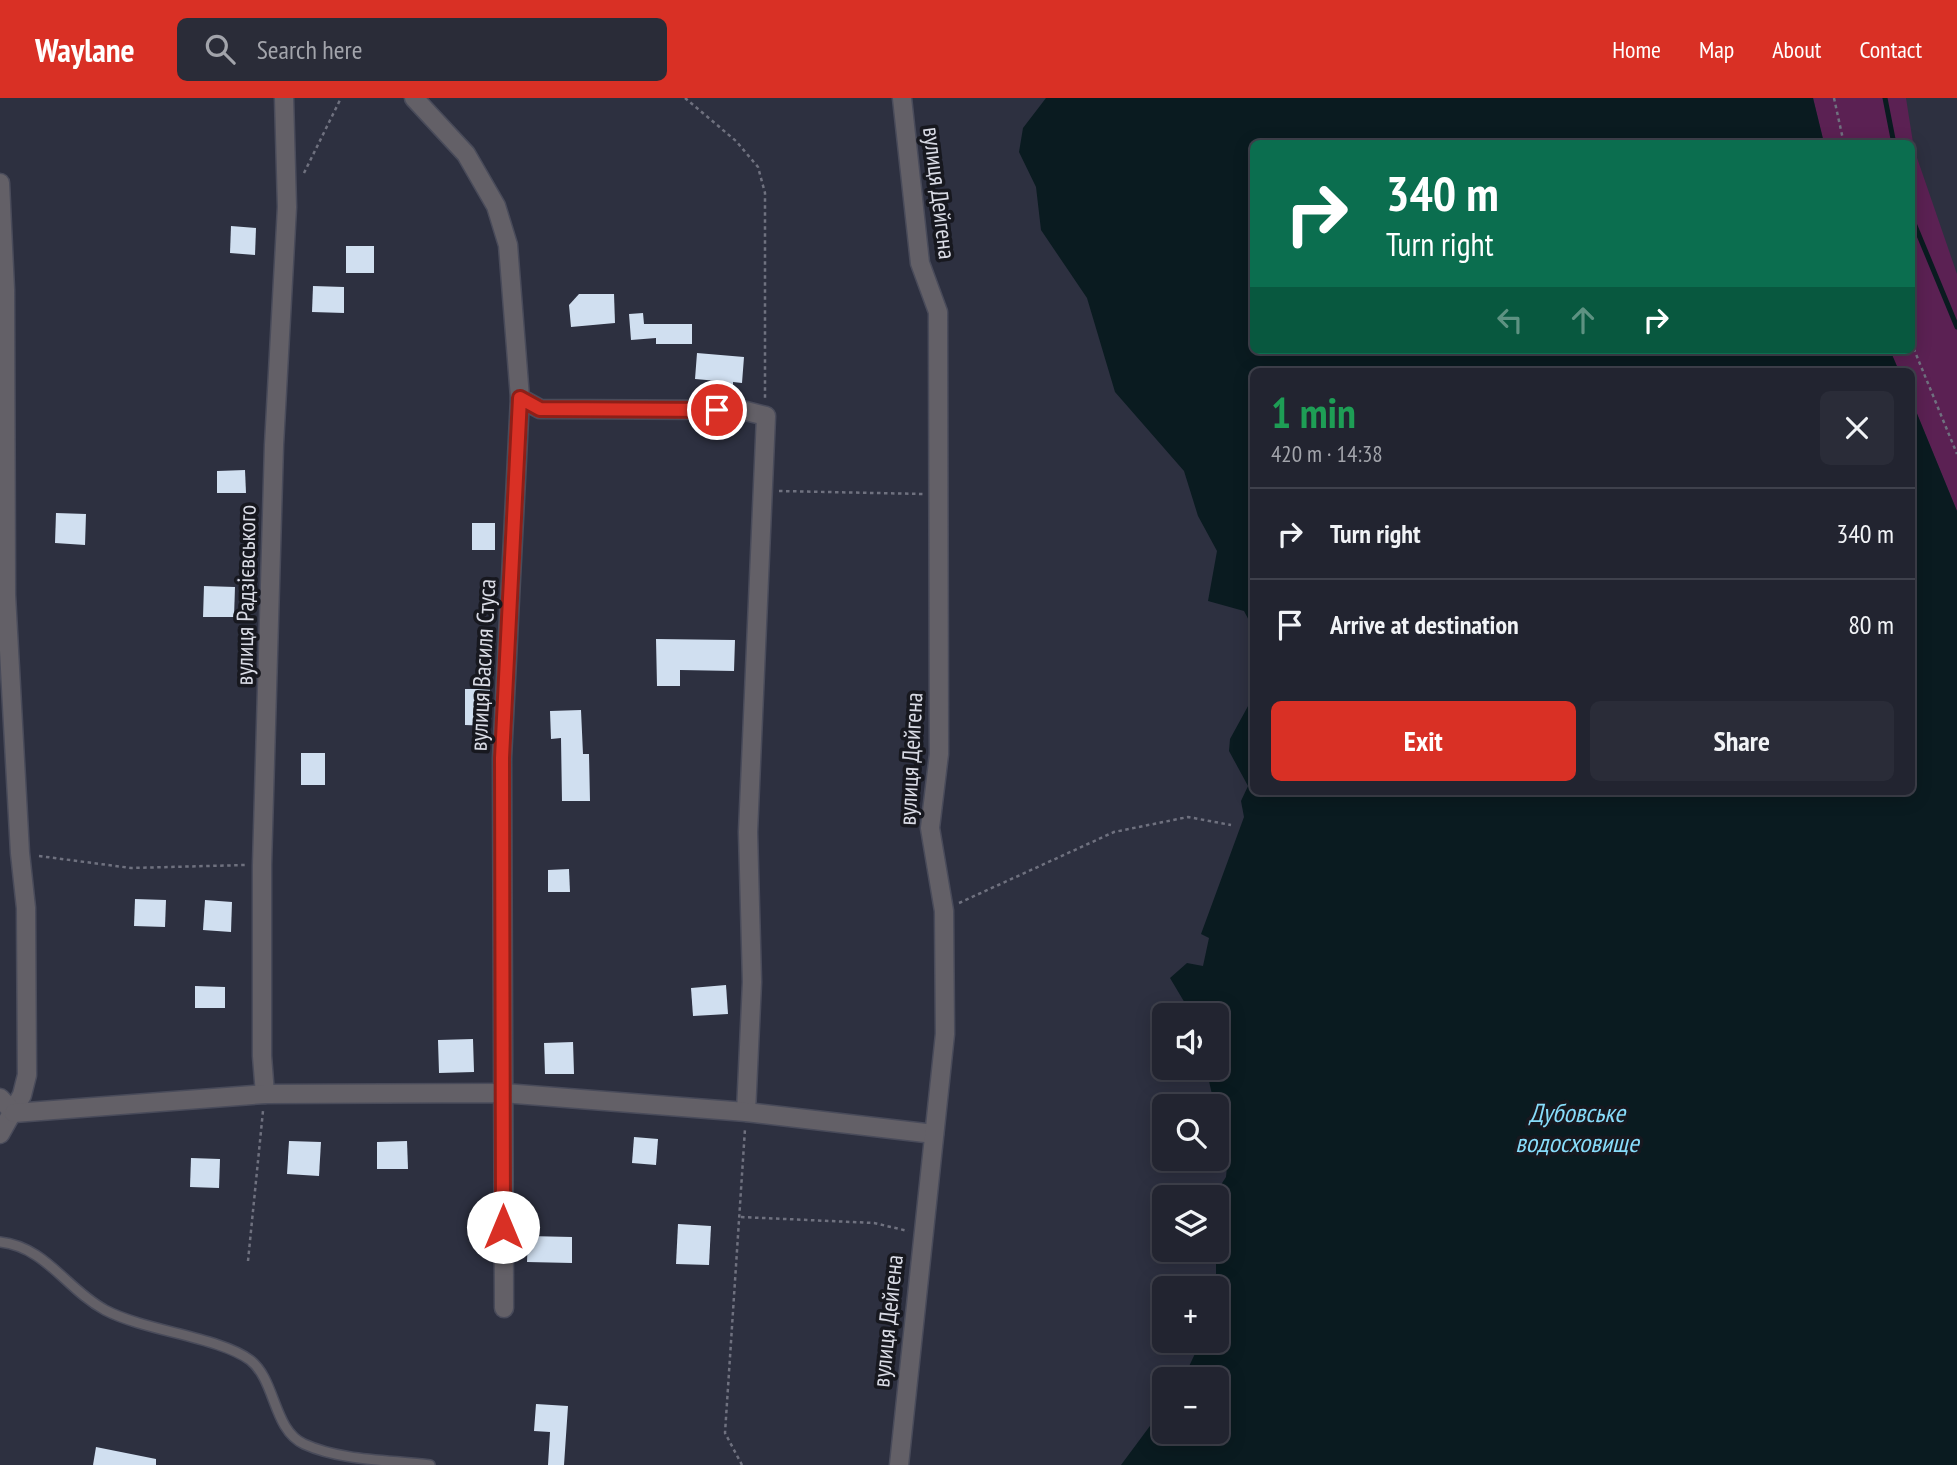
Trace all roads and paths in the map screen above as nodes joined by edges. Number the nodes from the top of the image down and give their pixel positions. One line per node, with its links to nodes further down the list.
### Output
1 (284, 98): 18 (street, вулиця Радзієвського)
2 (341, 98): 9 (path)
3 (414, 98): 11 (street, вулиця Василя Стуса)
4 (685, 98): 12 (path)
5 (902, 98): 15 (street, вулиця Дейгена)
6 (1834, 98): 7 (path)
7 (1843, 140)
8 (0, 183): 17 (street)
9 (299, 183)
10 (1915, 352): 13 (path)
11 (520, 398): 12 (street); 21 (street, вулиця Василя Стуса)
12 (766, 416): 14 (street)
13 (1957, 454)
14 (764, 491): 15 (path); 23 (street)
15 (940, 494): 19 (street, вулиця Дейгена)
16 (1231, 825): 19 (path)
17 (20, 853): 18 (path); 24 (street)
18 (262, 865): 20 (street, вулиця Радзієвського)
19 (944, 911): 26 (street, вулиця Дейгена)
20 (265, 1094): 21 (street); 24 (street); 30 (path)
21 (503, 1094): 23 (street); 31 (street, вулиця Василя Стуса)
22 (0, 1098): 24 (street)
23 (746, 1112): 26 (street); 27 (path)
24 (14, 1113): 25 (street)
25 (0, 1134)
26 (934, 1134): 28 (street, вулиця Дейгена)
27 (741, 1217): 28 (path); 33 (path)
28 (922, 1237): 34 (street, вулиця Дейгена)
29 (0, 1242): 32 (lane)
30 (248, 1261)
31 (504, 1308)
32 (430, 1465)
33 (742, 1465)
34 (899, 1465)

